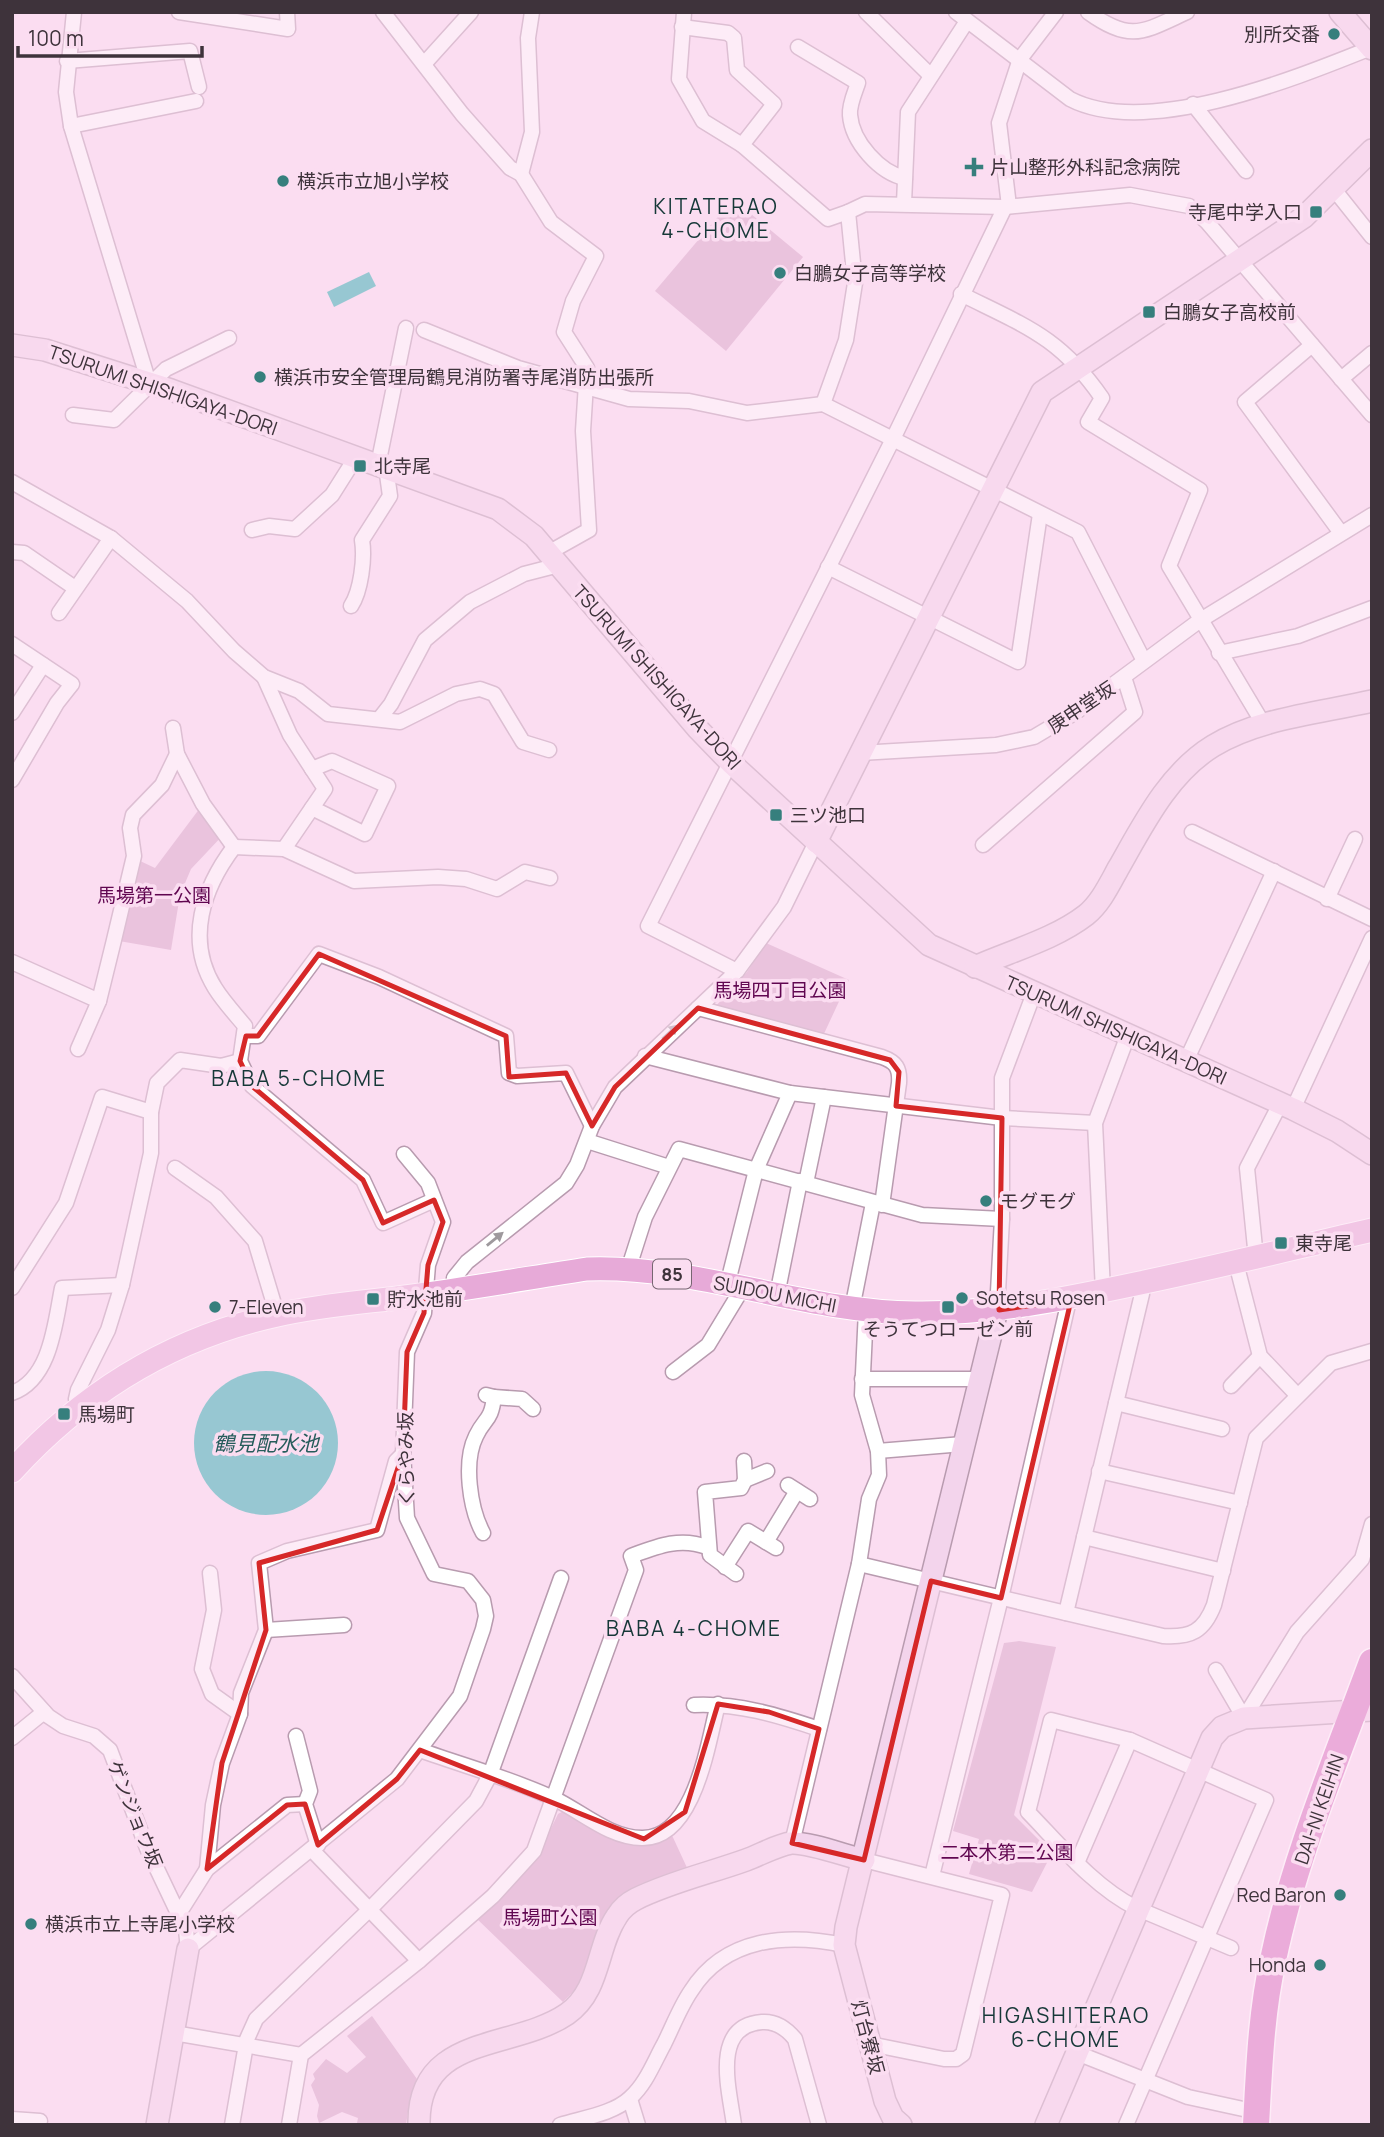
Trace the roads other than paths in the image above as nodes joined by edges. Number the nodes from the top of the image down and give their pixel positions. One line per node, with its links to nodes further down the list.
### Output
1 (74, 12): 17 (street)
2 (179, 12): 3 (street)
3 (287, 12)
4 (383, 12): 18 (street)
5 (471, 12): 18 (street)
6 (532, 12): 25 (street)
7 (866, 12): 19 (street)
8 (1056, 12): 16 (street)
9 (1088, 12): 10 (street)
10 (1187, 12)
11 (1340, 12): 15 (street)
12 (962, 17): 16 (street); 19 (street)
13 (683, 20): 22 (street); 22 (street)
14 (798, 47): 26 (street)
15 (1371, 49): 20 (street)
16 (1020, 59): 20 (street); 29 (street)
17 (67, 61): 21 (street); 21 (street)
18 (424, 64): 25 (street)
19 (930, 75): 26 (street)
20 (1193, 104): 24 (street)
21 (71, 126): 42 (street)
22 (742, 145): 30 (street)
23 (1372, 150): 27 (street)
24 (1246, 171)
25 (522, 174): 43 (street)
26 (905, 178): 28 (street)
27 (1333, 188): 31 (street); 32 (street)
28 (904, 203): 29 (street); 30 (street)
29 (1007, 206): 32 (street); 33 (street)
30 (848, 212): 44 (street)
31 (1372, 237)
32 (1238, 261): 38 (street); 40 (street)
33 (961, 294): 40 (street); 47 (street)
34 (406, 328): 49 (street)
35 (424, 330): 43 (street)
36 (229, 338): 42 (street)
37 (12, 345): 42 (street, TSURUMI SHISHIGAYA-DORI)
38 (1312, 345): 41 (street); 55 (street)
39 (1372, 353): 41 (street)
40 (1080, 367): 51 (street); 65 (street)
41 (1341, 379): 46 (street)
42 (149, 383): 45 (street); 48 (street, TSURUMI SHISHIGAYA-DORI)
43 (585, 386): 44 (street); 58 (street)
44 (823, 404): 47 (street)
45 (73, 415)
46 (1372, 415)
47 (892, 439): 51 (street); 59 (street)
48 (356, 457): 49 (street, TSURUMI SHISHIGAYA-DORI); 54 (street)
49 (382, 466): 58 (street, TSURUMI SHISHIGAYA-DORI); 61 (street)
50 (12, 482): 56 (street)
51 (991, 490): 52 (street); 64 (street)
52 (1040, 514): 64 (street); 68 (street)
53 (1372, 515): 55 (street, 庚申堂坂)
54 (252, 530)
55 (1341, 533): 65 (street, 庚申堂坂)
56 (111, 538): 60 (street); 70 (street)
57 (12, 552): 60 (street)
58 (554, 559): 74 (street); 80 (street, TSURUMI SHISHIGAYA-DORI)
59 (828, 568): 64 (street); 80 (street)
60 (75, 588): 63 (street)
61 (351, 606)
62 (1372, 608): 67 (street)
63 (59, 614)
64 (928, 617): 78 (street)
65 (1199, 621): 67 (street); 68 (street, 庚申堂坂)
66 (12, 644): 69 (street)
67 (1219, 653): 75 (street)
68 (1144, 661): 71 (street, 庚申堂坂)
69 (43, 665): 73 (street); 82 (street)
70 (264, 677): 74 (street); 81 (street)
71 (1124, 677): 78 (street, 庚申堂坂); 87 (street)
72 (1372, 701): 75 (street)
73 (12, 713)
74 (380, 718): 77 (street)
75 (1264, 725): 96 (street)
76 (173, 728): 79 (street)
77 (549, 750)
78 (860, 753): 86 (street)
79 (177, 754): 88 (street); 99 (street)
80 (731, 763): 86 (street, TSURUMI SHISHIGAYA-DORI); 97 (street)
81 (312, 769): 83 (street); 83 (street)
82 (12, 780)
83 (312, 808): 89 (street)
84 (1192, 832): 90 (street)
85 (1355, 839): 92 (street)
86 (817, 842): 96 (street, TSURUMI SHISHIGAYA-DORI); 97 (street)
87 (983, 845)
88 (234, 847): 89 (street); 102 (street)
89 (284, 849): 91 (street)
90 (1274, 871): 92 (street); 106 (street)
91 (550, 878)
92 (1327, 899): 93 (street)
93 (1372, 919)
94 (1372, 938): 110 (street)
95 (12, 962): 99 (street)
96 (975, 967): 98 (street, TSURUMI SHISHIGAYA-DORI)
97 (737, 971): 100 (street)
98 (1034, 993): 101 (street, TSURUMI SHISHIGAYA-DORI); 112 (street)
99 (99, 1001): 103 (street)
100 (698, 1008): 104 (street, one-way to 100); 109 (street)
101 (1128, 1035): 106 (street, TSURUMI SHISHIGAYA-DORI); 113 (street)
102 (246, 1036): 105 (street); 114 (street)
103 (78, 1049)
104 (645, 1056): 107 (street); 114 (street)
105 (240, 1061): 111 (street); 122 (street)
106 (1186, 1061): 110 (street, TSURUMI SHISHIGAYA-DORI)
107 (790, 1093): 108 (street); 120 (street)
108 (824, 1097): 109 (street); 121 (street)
109 (896, 1105): 112 (street); 123 (street)
110 (1287, 1107): 117 (street, TSURUMI SHISHIGAYA-DORI); 126 (street)
111 (151, 1112): 129 (street); 131 (street)
112 (1002, 1118): 113 (street); 124 (street)
113 (1095, 1123): 133 (street)
114 (592, 1126): 115 (street)
115 (587, 1141): 118 (street); 132 (street, one-way to 115)
116 (404, 1154): 122 (street, くらやみ坂)
117 (1372, 1154)
118 (669, 1167): 120 (street); 127 (street)
119 (175, 1168): 139 (street)
120 (756, 1170): 121 (street); 130 (street)
121 (803, 1182): 123 (street); 135 (street)
122 (434, 1200): 134 (street, くらやみ坂)
123 (877, 1204): 124 (street); 137 (street)
124 (1002, 1219): 138 (street)
125 (1372, 1230): 126 (main road, SUIDOU MICHI / 85)
126 (1246, 1260): 128 (main road, SUIDOU MICHI / 85); 141 (street)
127 (629, 1267): 130 (main road, SUIDOU MICHI / 85); 132 (main road, SUIDOU MICHI / 85)
128 (1139, 1283): 133 (main road, SUIDOU MICHI / 85); 148 (street)
129 (122, 1285): 146 (street); 149 (street)
130 (734, 1287): 135 (main road, SUIDOU MICHI / 85); 142 (street)
131 (12, 1288)
132 (456, 1289): 134 (main road, SUIDOU MICHI / 85)
133 (1104, 1292): 136 (main road, SUIDOU MICHI / 85)
134 (425, 1294): 139 (main road, SUIDOU MICHI / 85); 154 (street, くらやみ坂)
135 (777, 1295): 137 (main road, SUIDOU MICHI / 85)
136 (1069, 1300): 138 (main road, SUIDOU MICHI / 85); 171 (street)
137 (859, 1310): 138 (main road, SUIDOU MICHI / 85); 143 (street)
138 (997, 1310): 144 (street)
139 (277, 1314): 149 (main road, SUIDOU MICHI / 85)
140 (1372, 1351): 147 (street)
141 (1260, 1356): 145 (street); 147 (street)
142 (673, 1372)
143 (862, 1379): 144 (street); 153 (street)
144 (978, 1380): 152 (street)
145 (1231, 1385)
146 (12, 1393)
147 (1297, 1395): 161 (street)
148 (1116, 1403): 151 (street); 158 (street)
149 (79, 1405): 155 (main road, SUIDOU MICHI / 85)
150 (533, 1409): 163 (street)
151 (1223, 1429)
152 (963, 1444): 153 (street); 170 (street)
153 (878, 1451): 166 (street)
154 (404, 1453): 174 (street); 188 (street, くらやみ坂)
155 (16, 1461)
156 (744, 1461): 159 (street)
157 (767, 1471): 159 (street)
158 (1099, 1471): 161 (street); 164 (street)
159 (745, 1480): 165 (street)
160 (810, 1499): 165 (street)
161 (1240, 1503): 167 (street)
162 (1372, 1524): 183 (street)
163 (483, 1533)
164 (1084, 1537): 167 (street); 172 (street)
165 (708, 1547): 191 (street)
166 (859, 1564): 170 (street); 184 (street)
167 (1223, 1572): 172 (street)
168 (210, 1573): 182 (street)
169 (561, 1578): 190 (street)
170 (931, 1581): 171 (street); 195 (street)
171 (1001, 1598): 172 (street); 198 (street)
172 (1066, 1613)
173 (344, 1625): 174 (street)
174 (266, 1630): 182 (street)
175 (1372, 1662): 180 (highway, DAI-NI KEIHIN)
176 (1216, 1670): 183 (street)
177 (12, 1676): 181 (street, ゲンジョウ坂)
178 (718, 1704): 179 (street); 184 (street); 191 (street)
179 (694, 1705)
180 (1367, 1710): 183 (street); 215 (highway, DAI-NI KEIHIN)
181 (44, 1712): 186 (street); 201 (street, ゲンジョウ坂)
182 (240, 1714): 197 (street)
183 (1244, 1718): 189 (street)
184 (819, 1730): 193 (street)
185 (296, 1736): 192 (street)
186 (12, 1738)
187 (1130, 1740): 189 (street); 196 (street); 196 (street)
188 (420, 1749): 190 (street); 194 (street)
189 (1197, 1770): 199 (street); 202 (street)
190 (490, 1775): 191 (street); 200 (street)
191 (554, 1798): 206 (street)
192 (305, 1804): 194 (street); 197 (street)
193 (792, 1843): 195 (street); 220 (street)
194 (315, 1847): 200 (street); 205 (street)
195 (864, 1860): 198 (street); 203 (street)
196 (1077, 1863): 199 (street)
197 (207, 1869): 201 (street)
198 (932, 1876): 208 (street)
199 (1136, 1908): 202 (street); 210 (street)
200 (369, 1910): 206 (street); 209 (street)
201 (178, 1915): 205 (street, ゲンジョウ坂)
202 (1206, 1937): 204 (street); 212 (street)
203 (844, 1945): 208 (street, 灯台寮坂); 213 (street)
204 (1231, 1948)
205 (188, 1949): 207 (street)
206 (419, 1961): 211 (street)
207 (174, 2033): 209 (street); 217 (street)
208 (870, 2044): 225 (street, 灯台寮坂)
209 (246, 2045): 211 (street); 218 (street)
210 (1077, 2053): 212 (street); 226 (street)
211 (301, 2055): 219 (street)
212 (1145, 2079): 215 (street); 227 (street)
213 (630, 2099): 221 (street); 222 (street)
214 (12, 2119): 216 (street)
215 (1262, 2120)
216 (40, 2121)
217 (157, 2125)
218 (232, 2125)
219 (289, 2125)
220 (419, 2125)
221 (560, 2125)
222 (638, 2125)
223 (734, 2125): 224 (street)
224 (820, 2125)
225 (901, 2125)
226 (1046, 2125)
227 (1126, 2125)

